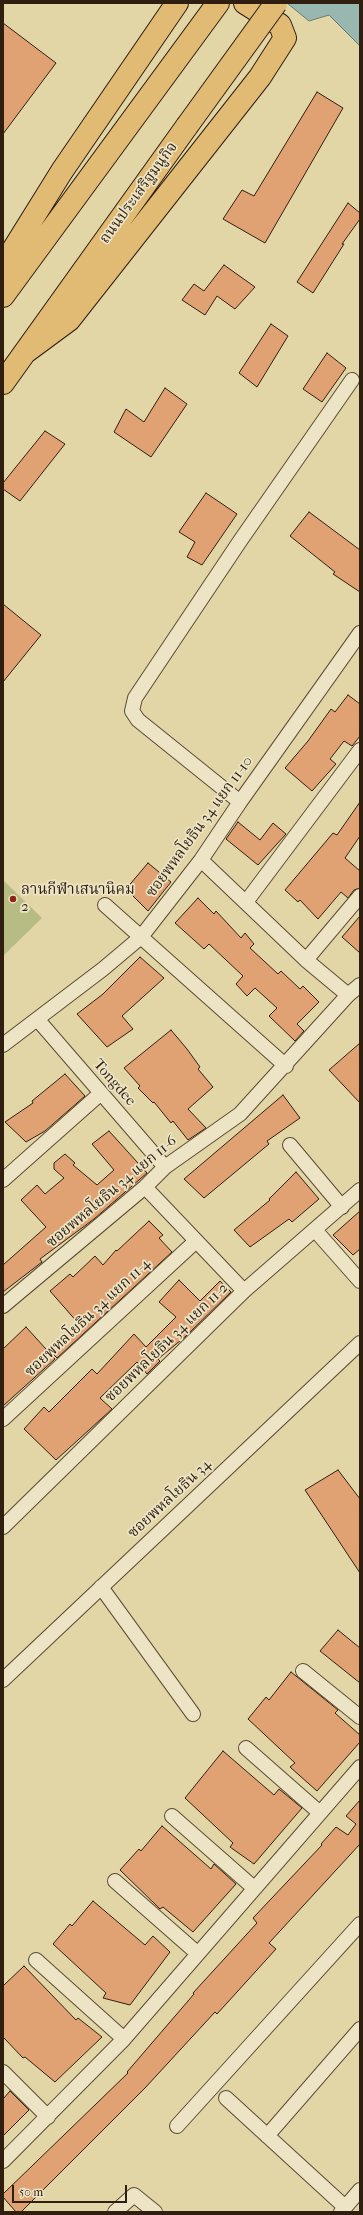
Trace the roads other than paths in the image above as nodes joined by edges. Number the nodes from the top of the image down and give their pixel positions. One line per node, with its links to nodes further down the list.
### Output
1 (178, 3): 5 (main road)
2 (218, 3): 6 (main road)
3 (245, 3): 7 (main road)
4 (276, 3): 7 (main road, ถนนประเสริฐมนูกิจ, bridge)
5 (3, 266)
6 (3, 296)
7 (27, 351): 9 (main road, ถนนประเสริฐมนูกิจ)
8 (352, 380): 12 (street)
9 (3, 382)
10 (360, 633): 12 (street, ซอยพหลโยธิน 34 แยก 11-10)
11 (360, 750): 15 (street)
12 (240, 802): 13 (street, ซอยพหลโยธิน 34 แยก 11-10)
13 (202, 860): 15 (street); 17 (street, ซอยพหลโยธิน 34 แยก 11-10)
14 (360, 896): 18 (street)
15 (246, 902): 18 (street)
16 (105, 904): 17 (street)
17 (141, 937): 21 (street, ซอยพหลโยธิน 34 แยก 11-10); 23 (street)
18 (306, 960): 20 (street)
19 (360, 985): 20 (street, ซอยพหลโยธิน 34 แยก 11-6)
20 (348, 995): 23 (street, ซอยพหลโยธิน 34 แยก 11-6)
21 (38, 1020): 22 (street, ซอยพหลโยธิน 34 แยก 11-10); 24 (street, Tongdee)
22 (3, 1045)
23 (286, 1066): 26 (street, ซอยพหลโยธิน 34 แยก 11-6)
24 (101, 1093): 26 (street, Tongdee); 27 (street)
25 (290, 1145): 30 (street)
26 (165, 1167): 28 (street, ซอยพหลโยธิน 34 แยก 11-6)
27 (3, 1180)
28 (145, 1187): 32 (street); 35 (street, ซอยพหลโยธิน 34 แยก 11-6)
29 (360, 1190): 30 (street, ซอยพหลโยธิน 34 แยก 11-2)
30 (342, 1206): 31 (street, ซอยพหลโยธิน 34 แยก 11-2)
31 (315, 1230): 33 (street); 34 (street, ซอยพหลโยธิน 34 แยก 11-2)
32 (196, 1241): 34 (street); 37 (street, ซอยพหลโยธิน 34 แยก 11-4)
33 (360, 1281)
34 (244, 1291): 38 (street, ซอยพหลโยธิน 34 แยก 11-2)
35 (3, 1306)
36 (360, 1343): 39 (street, ซอยพหลโยธิน 34)
37 (3, 1420)
38 (3, 1527)
39 (101, 1587): 41 (street, ซอยพหลโยธิน 34); 42 (street)
40 (303, 1670): 43 (street)
41 (3, 1680)
42 (193, 1714)
43 (360, 1717)
44 (246, 1748): 46 (street)
45 (360, 1767): 46 (street)
46 (320, 1813): 49 (street)
47 (172, 1816): 49 (street)
48 (115, 1882): 51 (street)
49 (254, 1888): 51 (street)
50 (360, 1924): 58 (street)
51 (197, 1953): 54 (street)
52 (36, 1960): 54 (street)
53 (360, 2029): 59 (street)
54 (124, 2039): 57 (street)
55 (3, 2072): 57 (street)
56 (226, 2098): 59 (street)
57 (48, 2117): 60 (street)
58 (177, 2126)
59 (267, 2136): 62 (street)
60 (3, 2161)
61 (360, 2190): 62 (street)
62 (343, 2209)
63 (115, 2212): 64 (street)
64 (156, 2212)

